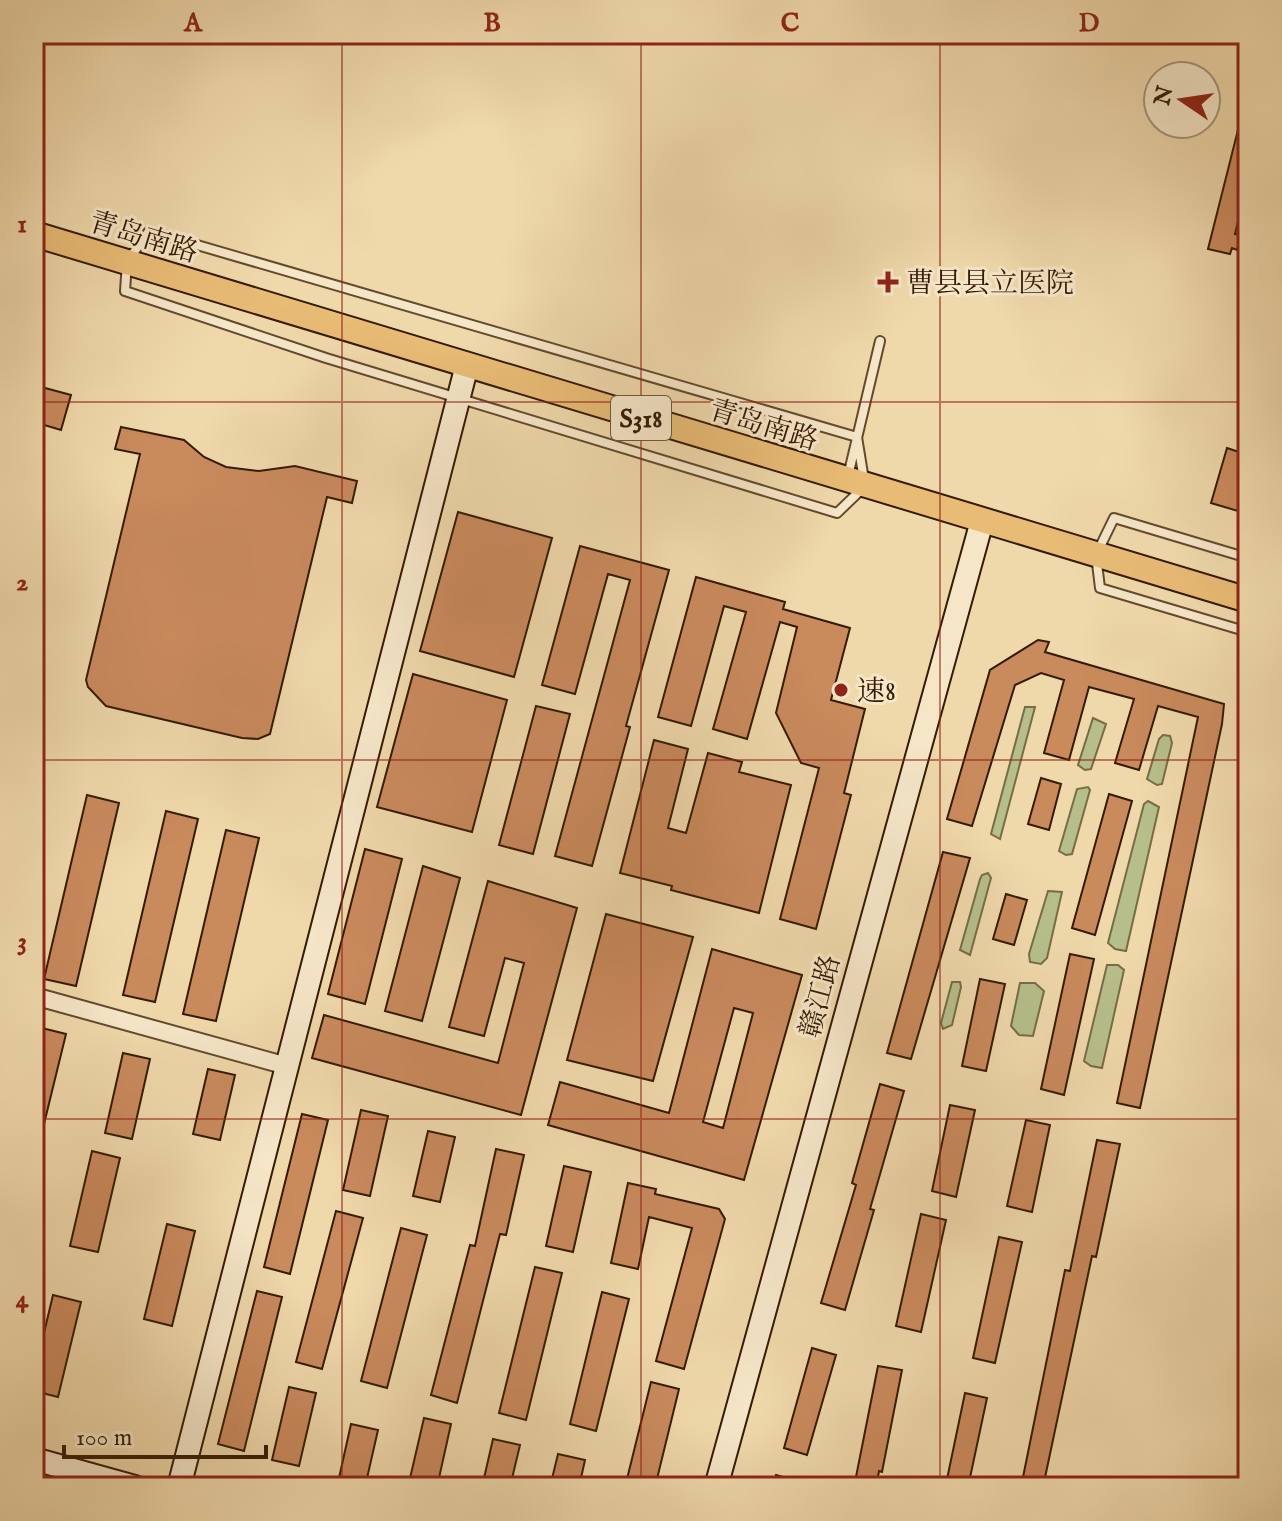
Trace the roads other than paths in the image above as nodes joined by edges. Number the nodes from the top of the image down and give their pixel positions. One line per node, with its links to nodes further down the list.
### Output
1 (34, 234): 2 (main road, 青岛南路 / S318)
2 (127, 262): 4 (main road, 青岛南路 / S318); 5 (lane); 6 (lane)
3 (880, 341): 6 (lane)
4 (467, 365): 5 (street); 7 (main road, 青岛南路 / S318)
5 (458, 398): 7 (lane); 14 (street)
6 (857, 437): 7 (lane); 7 (lane)
7 (856, 483): 8 (main road, 青岛南路 / S318)
8 (982, 521): 9 (main road, 青岛南路 / S318); 18 (street, 赣江路)
9 (1096, 555): 10 (lane); 11 (main road, 青岛南路 / S318); 12 (lane)
10 (1248, 558)
11 (1248, 600)
12 (1248, 632)
13 (34, 996): 14 (street)
14 (287, 1066): 17 (street)
15 (34, 1459): 16 (street)
16 (135, 1487)
17 (179, 1487)
18 (716, 1487)

